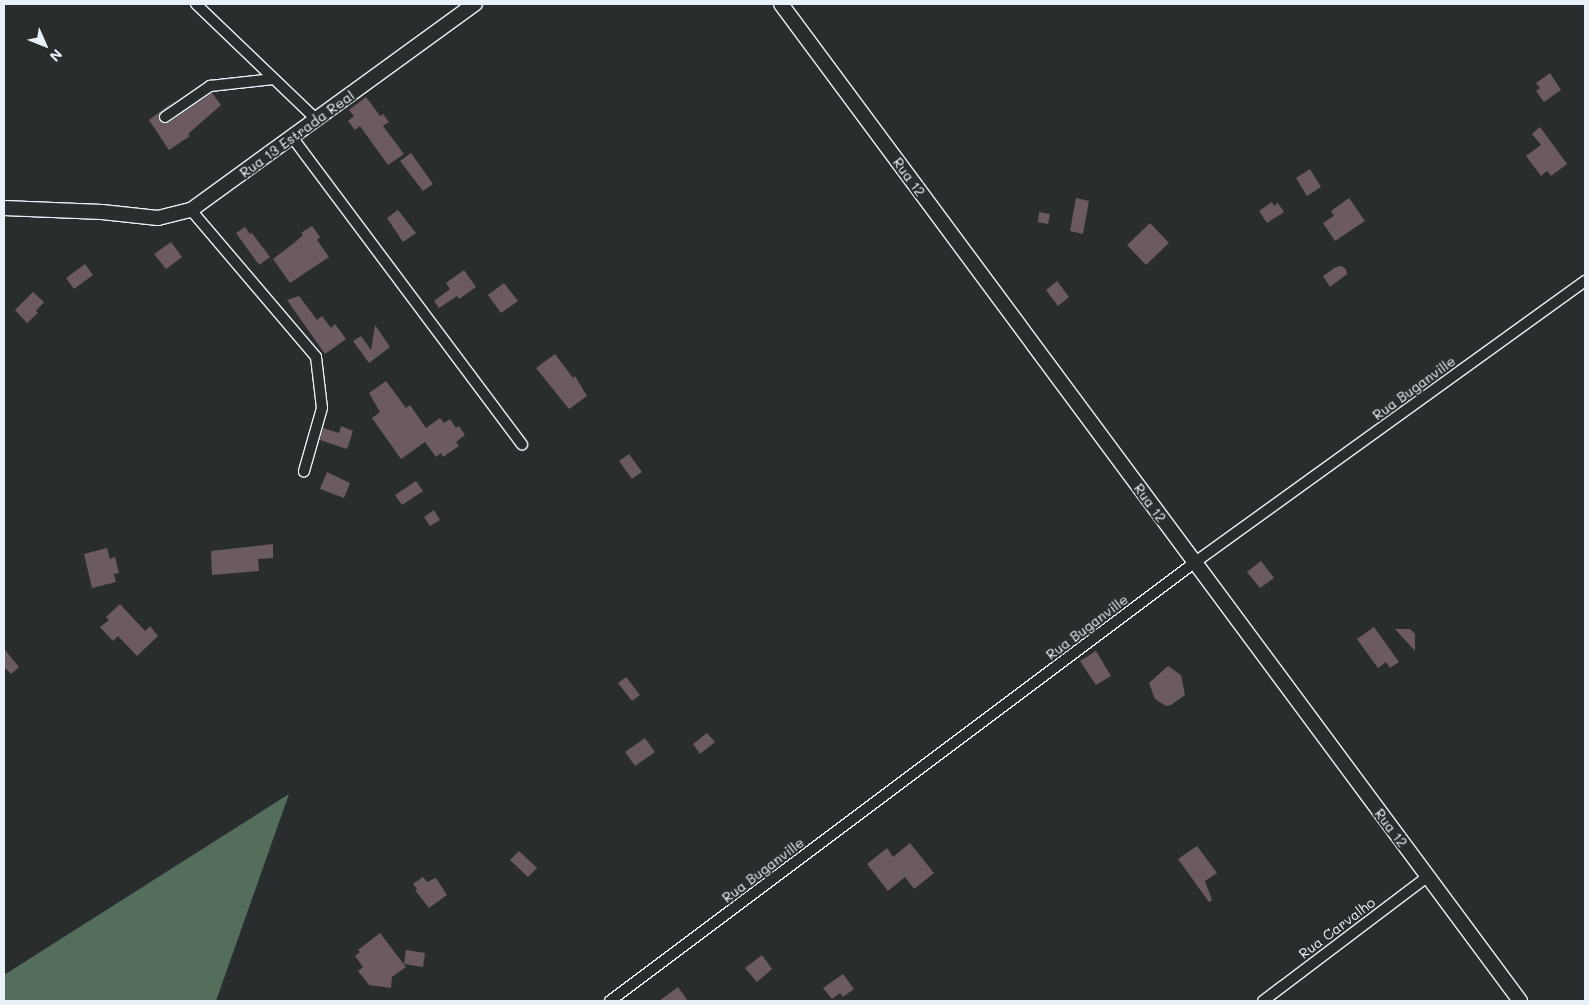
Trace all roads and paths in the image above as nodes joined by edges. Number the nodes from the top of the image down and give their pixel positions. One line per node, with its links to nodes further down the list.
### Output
1 (196, 4): 4 (street)
2 (475, 4): 6 (street, Rua 13 Estrada Real)
3 (781, 4): 13 (street, Rua 12)
4 (274, 79): 5 (street); 6 (street)
5 (165, 117)
6 (316, 119): 7 (street, Rua 13 Estrada Real)
7 (292, 136): 9 (street, Rua 13 Estrada Real); 11 (street)
8 (4, 208): 9 (street, Rua 13 Estrada Real)
9 (190, 210): 12 (street)
10 (1585, 281): 13 (street, Rua Buganville)
11 (522, 445)
12 (304, 471)
13 (1194, 564): 14 (street, Rua 12); 15 (street, Rua Buganville)
14 (1427, 876): 16 (street, Rua Carvalho); 17 (street, Rua 12)
15 (610, 1001)
16 (1263, 1001)
17 (1520, 1001)

